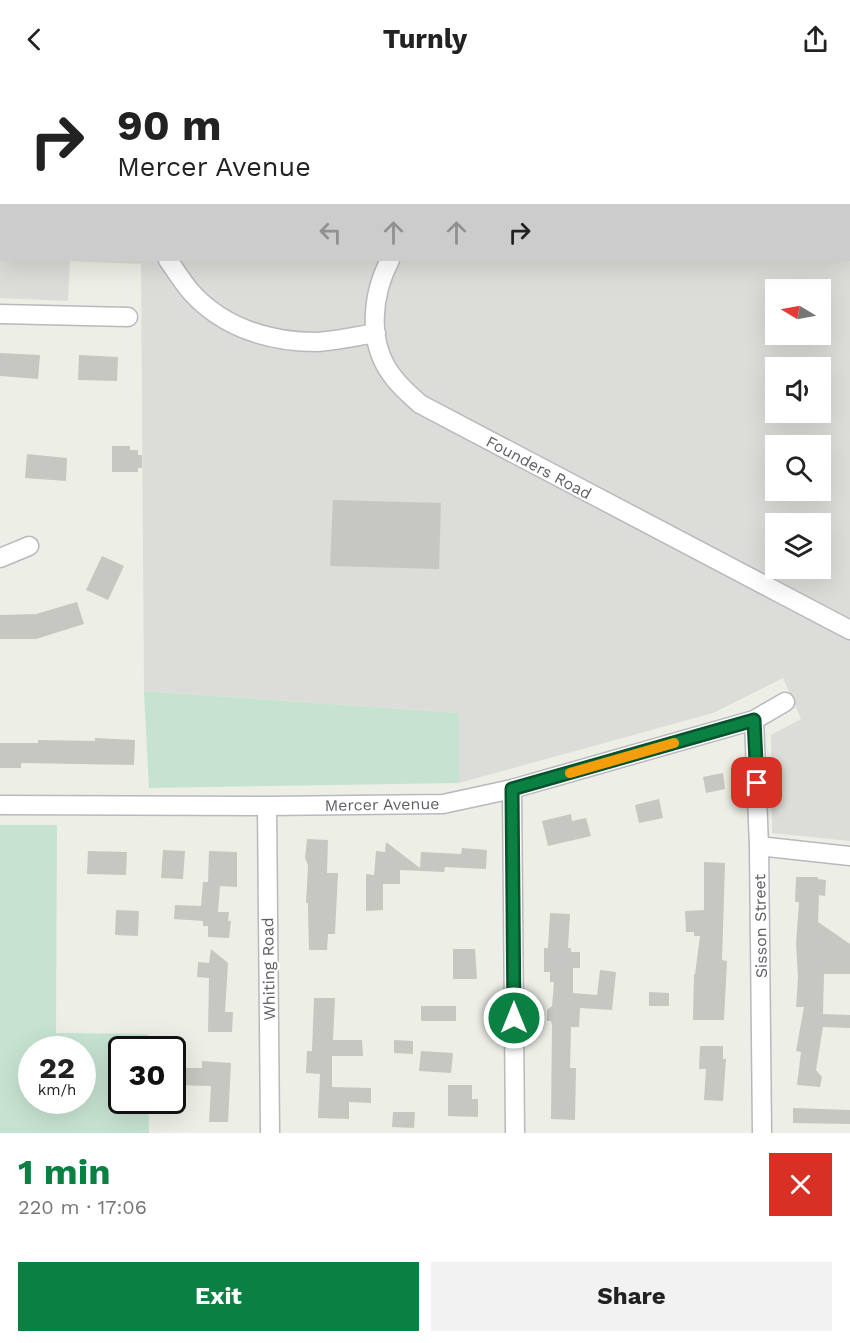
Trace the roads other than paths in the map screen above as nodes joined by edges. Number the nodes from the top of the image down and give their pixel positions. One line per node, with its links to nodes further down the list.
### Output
1 (169, 261): 5 (street)
2 (390, 261): 5 (street, Founders Road)
3 (0, 314): 4 (street)
4 (128, 317)
5 (376, 333): 8 (street, Founders Road)
6 (29, 546): 7 (street)
7 (0, 558)
8 (850, 630)
9 (785, 702): 10 (street, Mercer Avenue)
10 (754, 720): 11 (street, Mercer Avenue); 14 (street, Sisson Street)
11 (512, 789): 13 (street, Mercer Avenue); 17 (street)
12 (0, 805): 13 (street, Mercer Avenue)
13 (267, 806): 16 (street, Whiting Road)
14 (759, 846): 15 (street); 18 (street, Sisson Street)
15 (850, 856)
16 (270, 1133)
17 (515, 1133)
18 (762, 1133)

